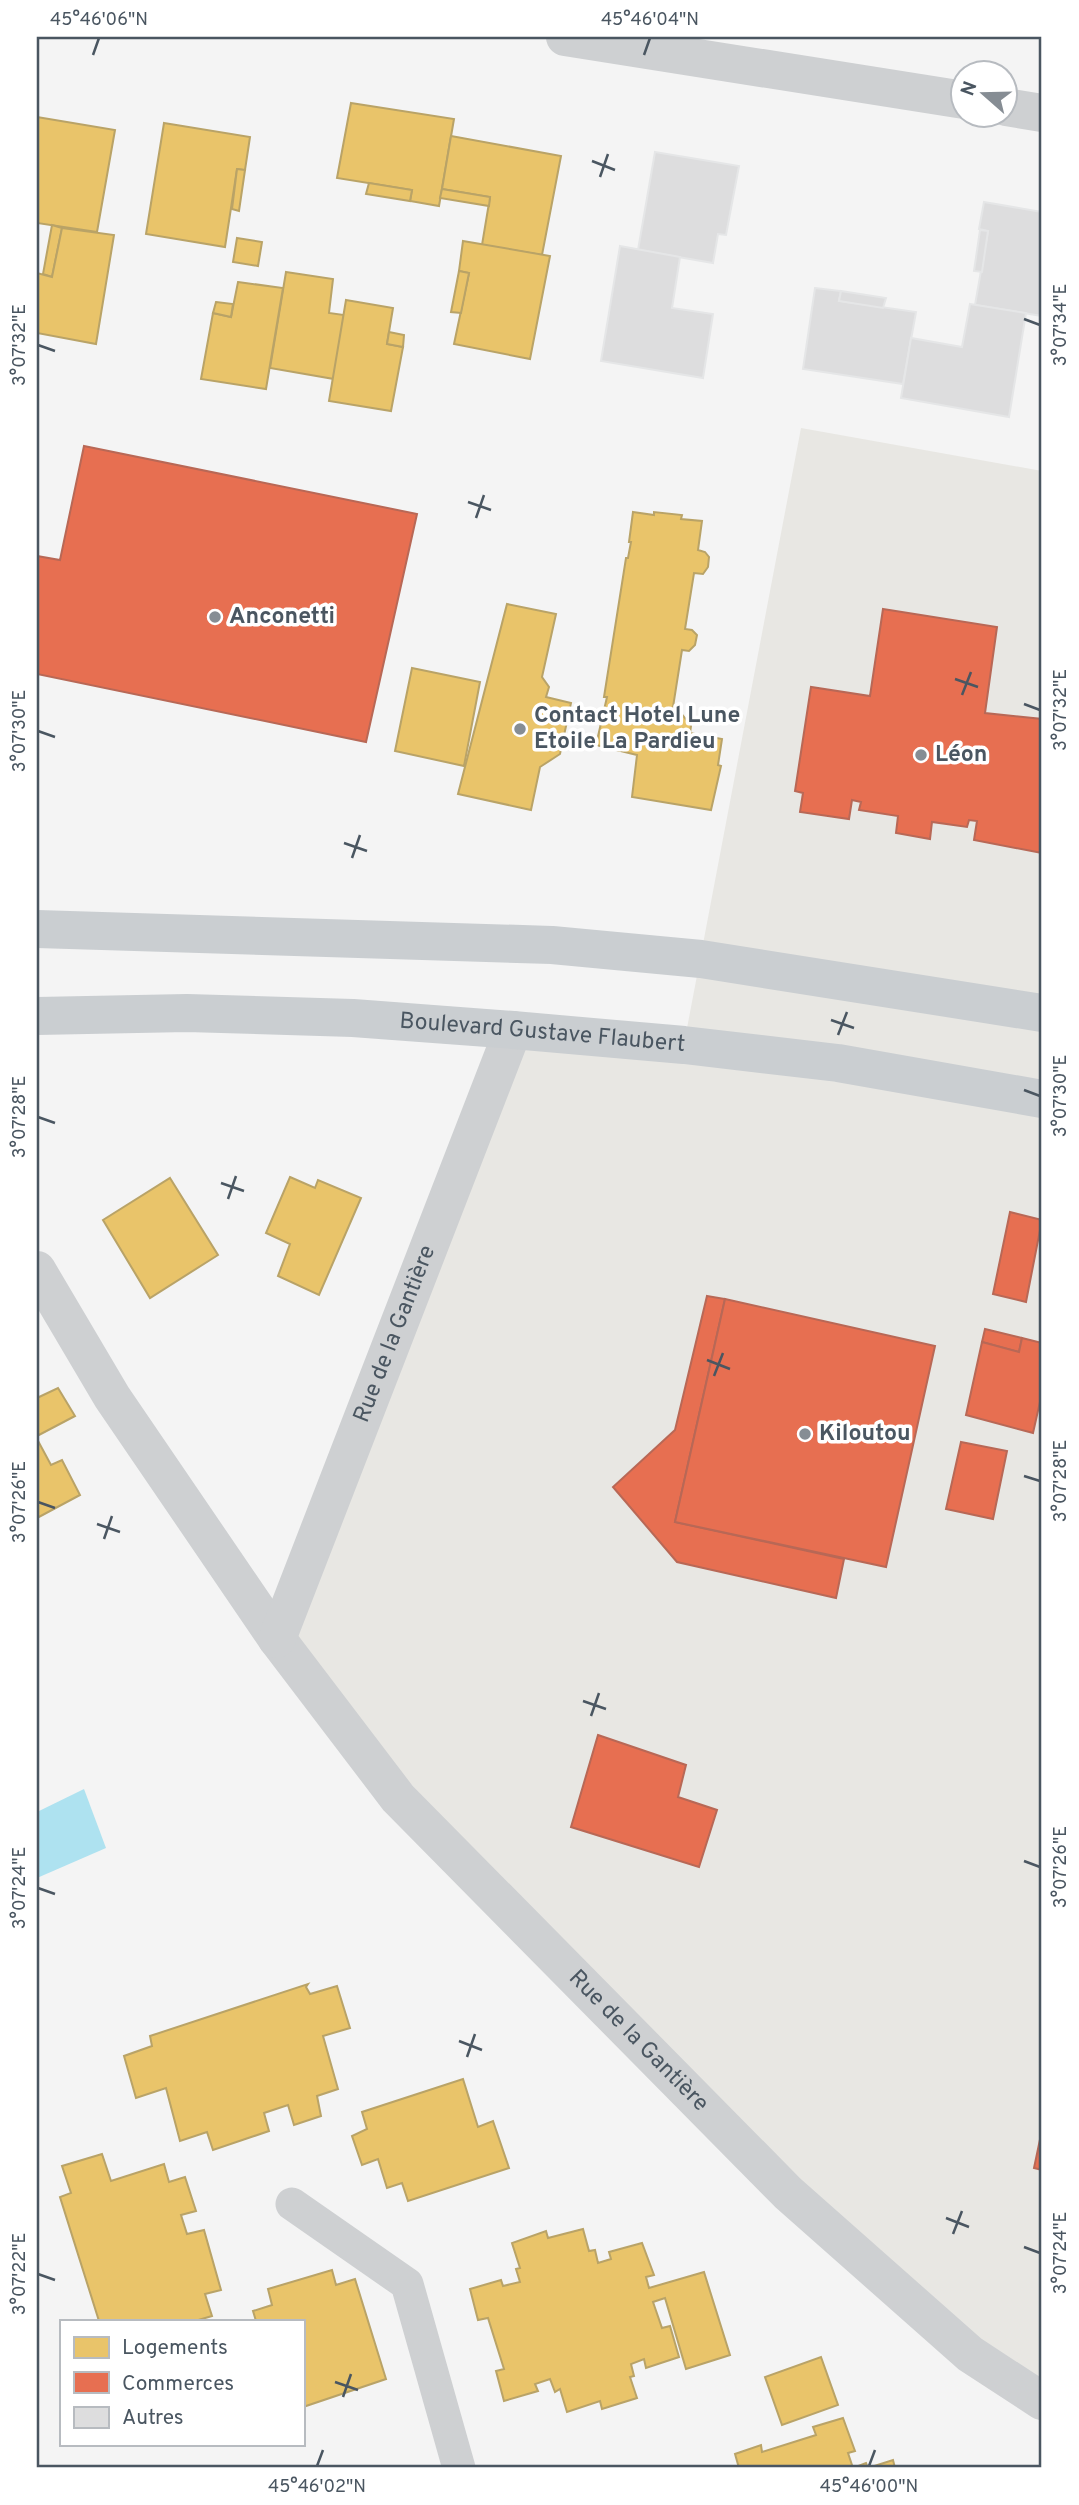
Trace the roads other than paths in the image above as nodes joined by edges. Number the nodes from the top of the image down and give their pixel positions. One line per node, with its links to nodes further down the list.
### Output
1 (565, 37): 2 (street)
2 (950, 98)
3 (1020, 109): 4 (street)
4 (1042, 113)
5 (37, 929): 6 (main road)
6 (1042, 1013)
7 (37, 1016): 8 (main road, Boulevard Gustave Flaubert)
8 (513, 1030): 9 (main road, Boulevard Gustave Flaubert); 11 (street, Rue de la Gantière)
9 (1042, 1099)
10 (37, 1270): 11 (street, Rue de la Gantière)
11 (277, 1639): 13 (street, Rue de la Gantière)
12 (292, 2204): 14 (lane)
13 (1042, 2401)
14 (459, 2468)

